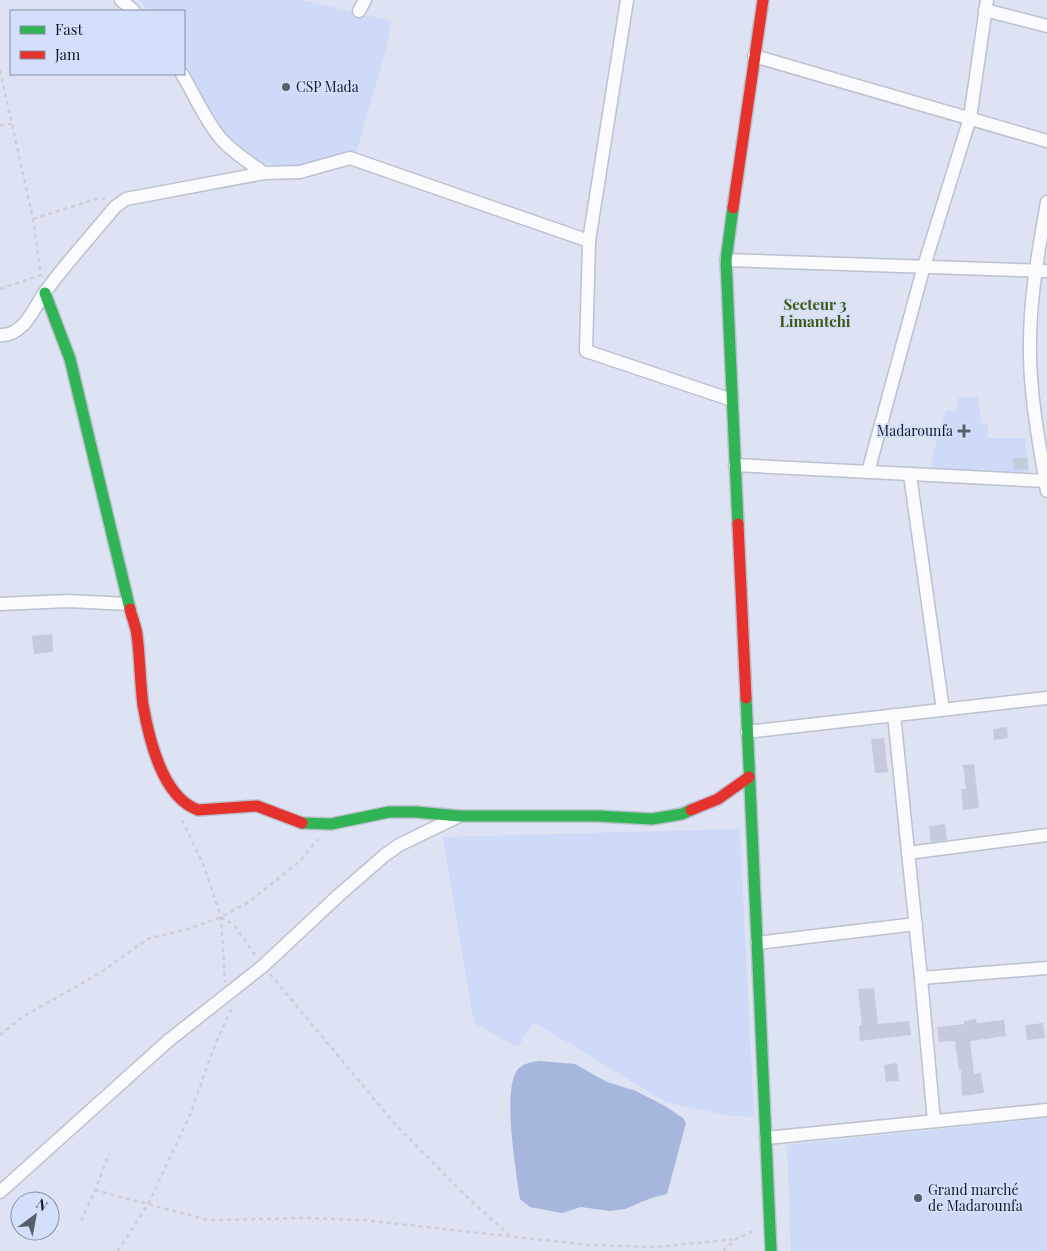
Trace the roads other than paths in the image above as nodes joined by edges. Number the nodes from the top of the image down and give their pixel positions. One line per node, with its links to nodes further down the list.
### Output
1 (121, 0): 5 (street)
2 (627, 0): 13 (street)
3 (763, 0): 7 (street)
4 (986, 5): 6 (street); 9 (street)
5 (133, 10)
6 (1047, 26)
7 (754, 56): 9 (street); 14 (street)
8 (183, 75): 11 (street)
9 (970, 118): 10 (street); 15 (street)
10 (1047, 141)
11 (264, 173): 13 (street); 17 (street)
12 (1047, 202): 16 (street)
13 (590, 241): 19 (street)
14 (726, 260): 15 (street); 19 (street)
15 (924, 266): 16 (street); 21 (street)
16 (1041, 271): 23 (street)
17 (44, 293): 18 (street); 25 (street)
18 (1, 336)
19 (732, 400): 20 (street)
20 (735, 465): 21 (street); 29 (street)
21 (868, 472): 22 (street)
22 (910, 475): 23 (street); 27 (street)
23 (1046, 486)
24 (0, 604): 25 (street)
25 (128, 604): 31 (street)
26 (1047, 698): 27 (street)
27 (943, 710): 28 (street)
28 (894, 715): 29 (street); 33 (street)
29 (747, 732): 30 (street)
30 (749, 777): 31 (street); 35 (street)
31 (460, 816): 41 (street)
32 (1047, 835): 33 (street)
33 (908, 853): 34 (street)
34 (916, 924): 35 (street); 37 (street)
35 (757, 943): 40 (street)
36 (1047, 968): 37 (street)
37 (921, 978): 39 (street)
38 (1047, 1110): 39 (street)
39 (934, 1121): 40 (street)
40 (766, 1138): 42 (street)
41 (0, 1192)
42 (771, 1251)

